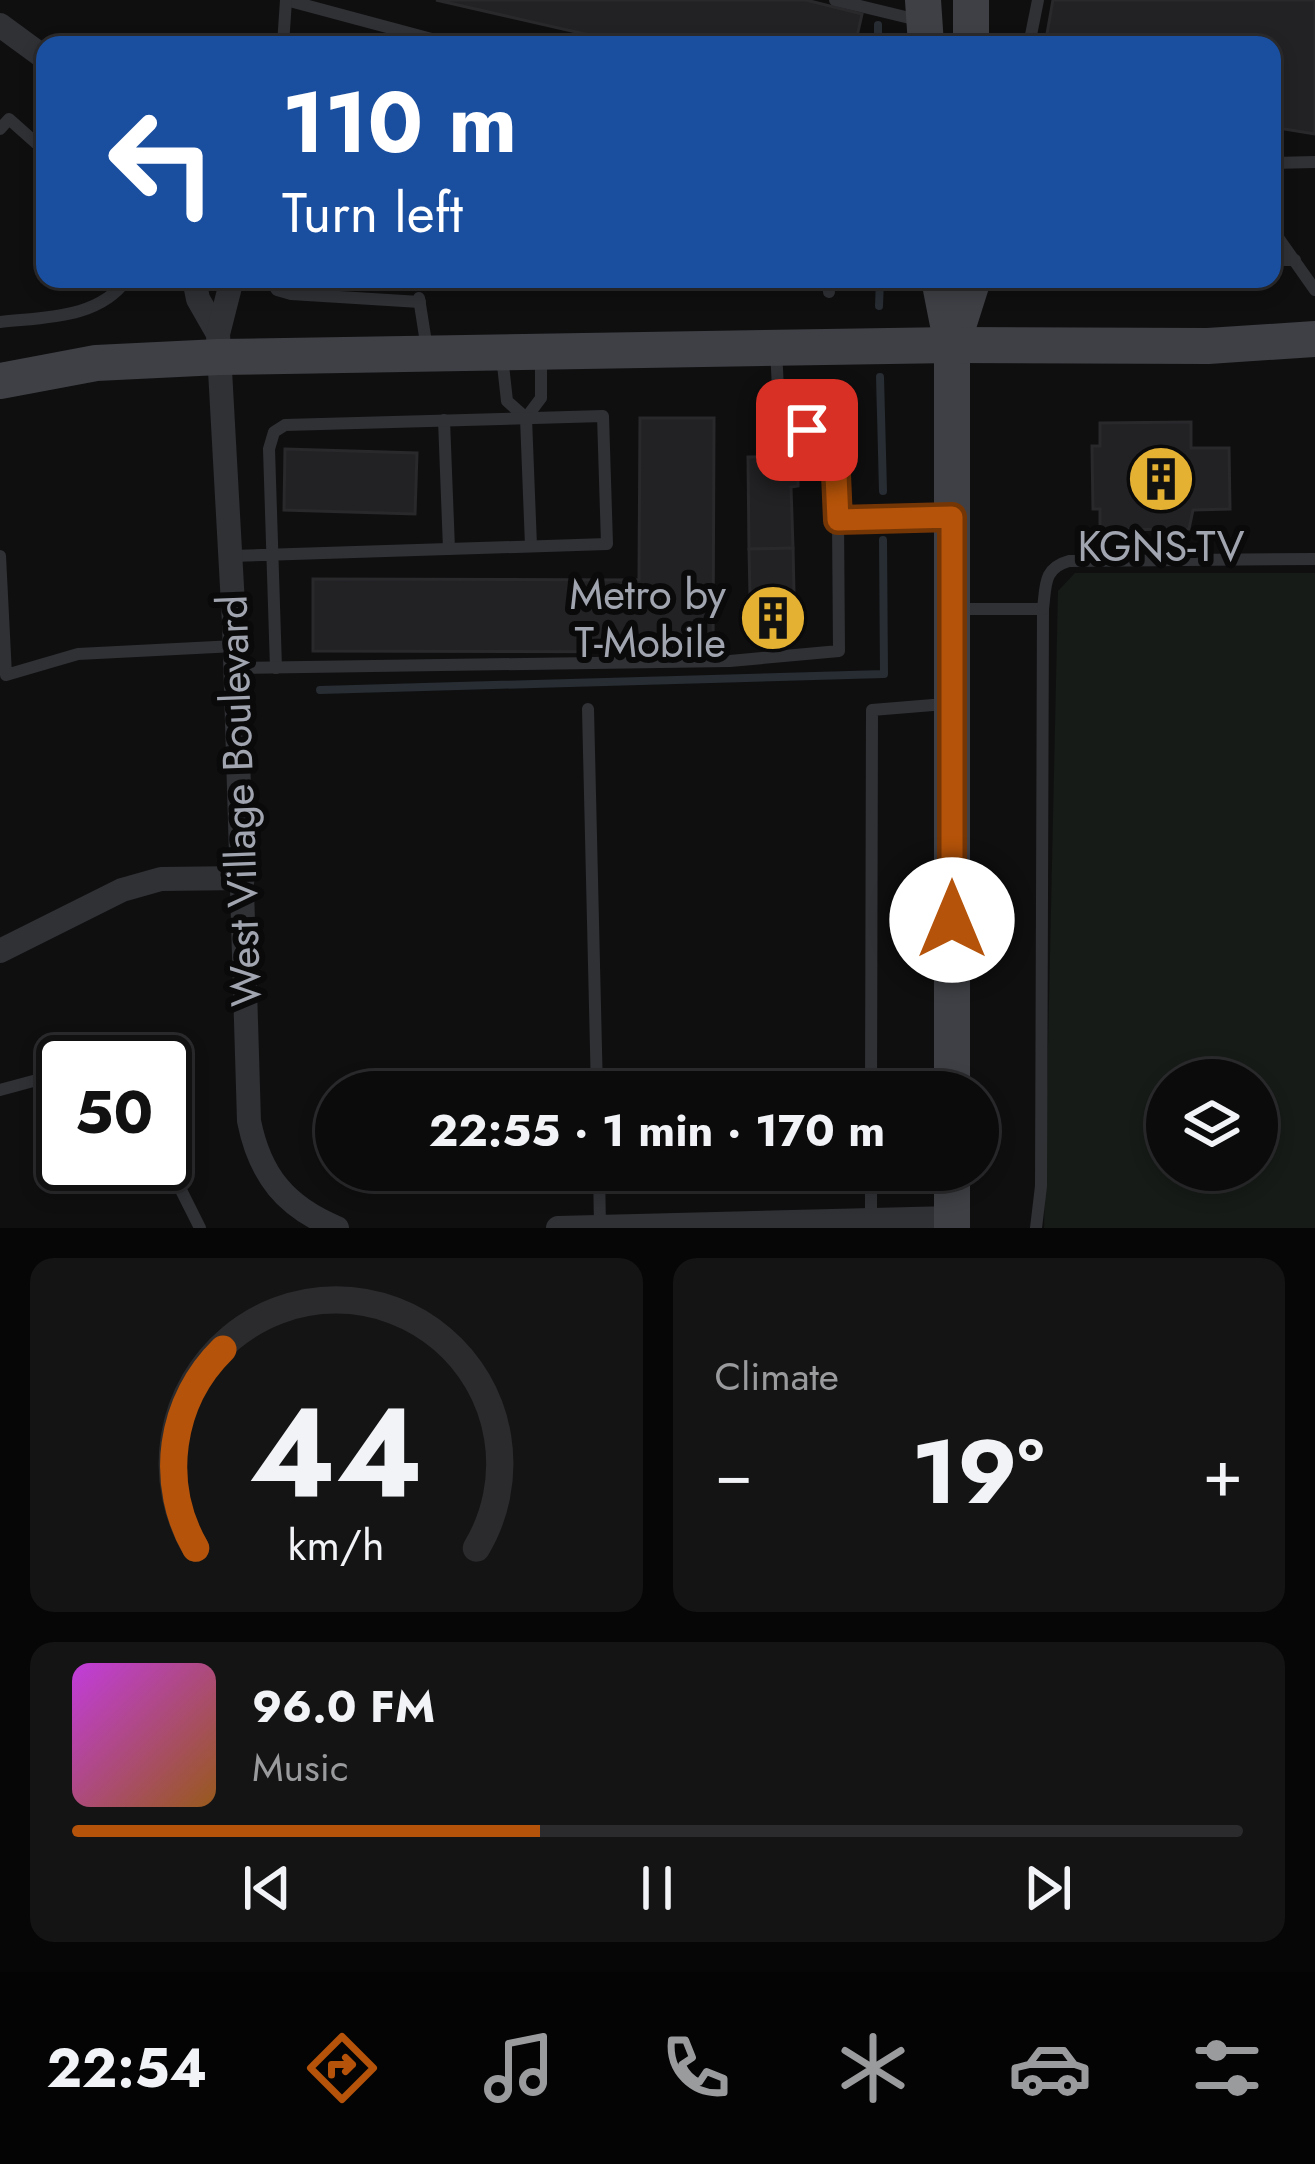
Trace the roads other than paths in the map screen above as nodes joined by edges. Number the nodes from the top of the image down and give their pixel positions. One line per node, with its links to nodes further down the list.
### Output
1 (835, 0): 4 (lane)
2 (971, 0): 8 (main road)
3 (1035, 4): 9 (lane)
4 (925, 22)
5 (0, 25): 10 (street)
6 (284, 36): 7 (lane)
7 (411, 36)
8 (971, 36)
9 (1030, 36)
10 (36, 51)
11 (0, 129): 12 (lane)
12 (36, 143)
13 (1315, 162): 14 (lane)
14 (1281, 163)
15 (1281, 241): 17 (lane)
16 (1281, 260): 17 (lane)
17 (1295, 260): 25 (lane)
18 (120, 288): 27 (lane)
19 (196, 288): 29 (street, West Village Boulevard)
20 (230, 288): 29 (street, West Village Boulevard)
21 (276, 288): 26 (lane)
22 (418, 288): 26 (lane)
23 (942, 288): 30 (main road)
24 (971, 288): 30 (main road)
25 (1315, 290)
26 (420, 302): 34 (lane)
27 (0, 322)
28 (1315, 339): 30 (main road)
29 (219, 345): 34 (main road); 35 (main road); 44 (street, West Village Boulevard)
30 (952, 346): 31 (main road); 38 (main road)
31 (776, 348): 33 (main road); 39 (lane)
32 (501, 352): 33 (main road); 34 (main road); 36 (lane)
33 (541, 352): 36 (lane)
34 (428, 354)
35 (2, 372)
36 (526, 418): 37 (lane); 40 (lane); 40 (lane)
37 (444, 420): 41 (lane); 42 (lane)
38 (952, 517): 39 (lane); 46 (main road)
39 (838, 520): 49 (lane)
40 (531, 546): 41 (lane)
41 (449, 549): 42 (lane)
42 (273, 555): 44 (lane); 49 (lane)
43 (0, 556): 50 (lane)
44 (230, 556): 48 (street, West Village Boulevard)
45 (1315, 559): 47 (lane)
46 (952, 609): 47 (lane); 51 (main road)
47 (1043, 609): 71 (lane)
48 (236, 657): 49 (lane); 50 (lane); 53 (street, West Village Boulevard)
49 (276, 668)
50 (3, 680)
51 (952, 704): 56 (lane); 57 (main road)
52 (587, 709): 55 (lane)
53 (243, 878): 54 (street); 69 (street, West Village Boulevard)
54 (0, 951)
55 (596, 1071)
56 (872, 1071)
57 (952, 1071)
58 (36, 1080): 59 (lane)
59 (0, 1090)
60 (182, 1191): 68 (lane)
61 (599, 1191): 67 (lane)
62 (872, 1191): 64 (lane)
63 (952, 1191): 65 (main road)
64 (871, 1220): 65 (street); 66 (street)
65 (952, 1223)
66 (773, 1225): 67 (street)
67 (600, 1227): 70 (street)
68 (200, 1228)
69 (337, 1228)
70 (558, 1228)
71 (1036, 1228)

